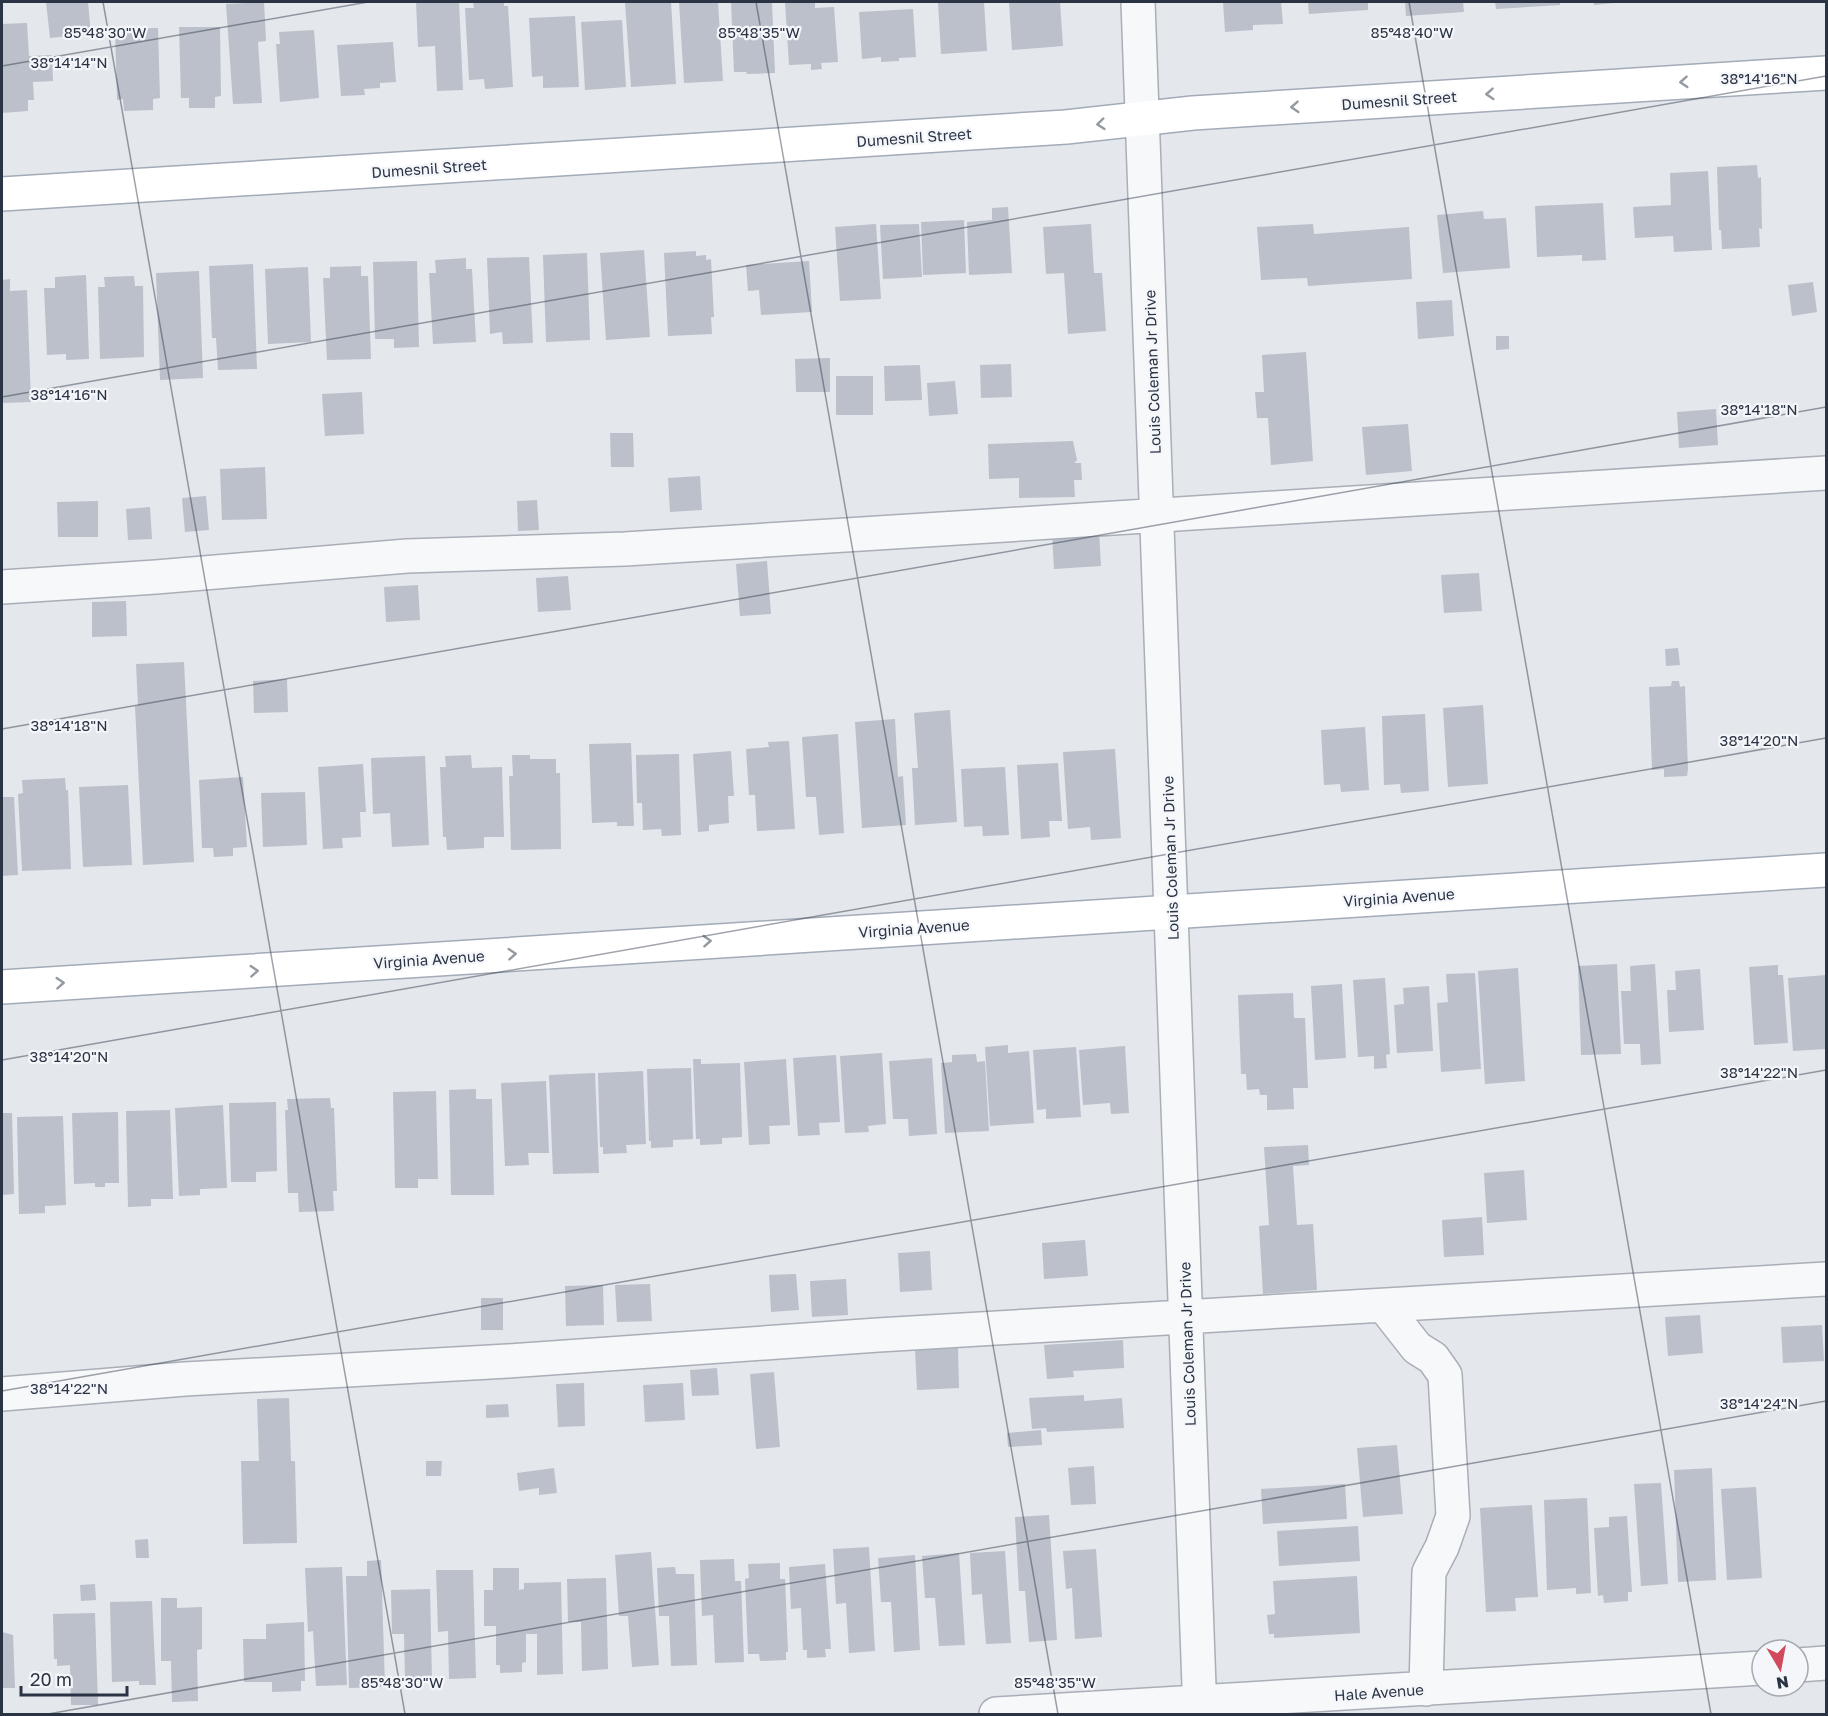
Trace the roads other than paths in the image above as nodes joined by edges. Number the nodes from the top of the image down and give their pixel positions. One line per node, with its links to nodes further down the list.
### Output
1 (1138, 2): 3 (street, Louis Coleman Jr Drive)
2 (1827, 73): 3 (main road, Dumesnil Street, one-way to 3)
3 (1142, 119): 4 (main road, Dumesnil Street, one-way to 4); 6 (street, Louis Coleman Jr Drive)
4 (2, 194)
5 (1827, 473): 6 (street)
6 (1157, 517): 7 (street); 9 (street, Louis Coleman Jr Drive)
7 (2, 586)
8 (1827, 870): 9 (main road, Virginia Avenue)
9 (1172, 911): 10 (main road, Virginia Avenue, one-way to 9); 13 (street, Louis Coleman Jr Drive)
10 (2, 987)
11 (1827, 1279): 12 (street)
12 (1384, 1306): 13 (street); 18 (street)
13 (1186, 1318): 14 (street); 19 (street, Louis Coleman Jr Drive)
14 (2, 1394)
15 (1827, 1664): 16 (street)
16 (1810, 1665)
17 (1750, 1669): 18 (street, Hale Avenue)
18 (1426, 1689): 19 (street, Hale Avenue)
19 (1200, 1708): 20 (street, Hale Avenue)
20 (996, 1714)

